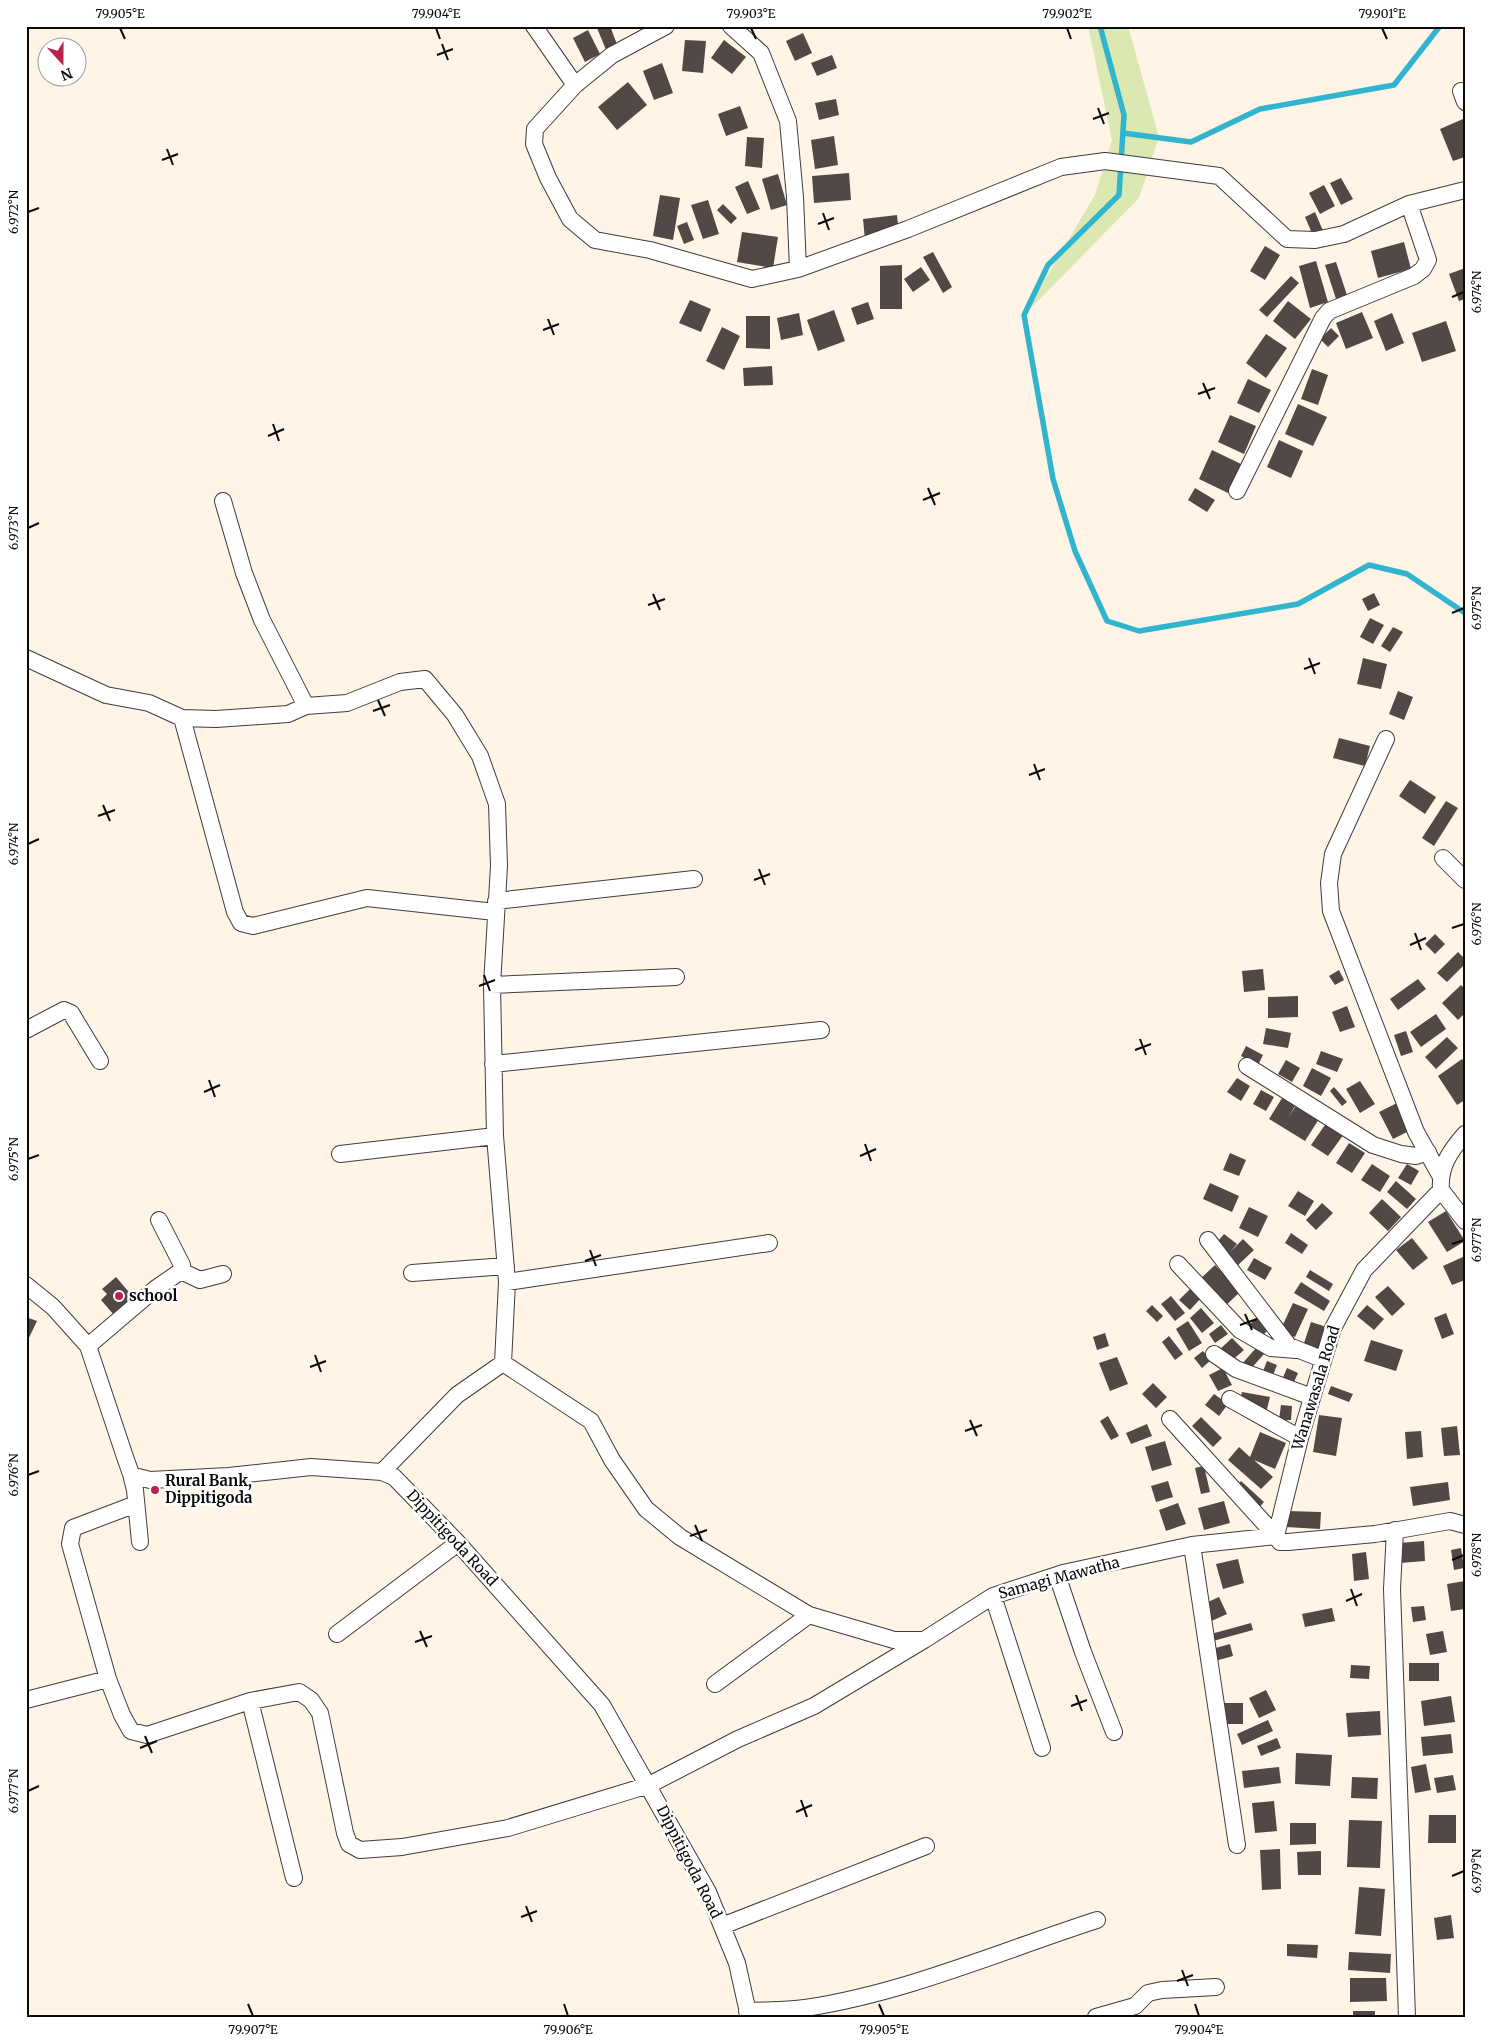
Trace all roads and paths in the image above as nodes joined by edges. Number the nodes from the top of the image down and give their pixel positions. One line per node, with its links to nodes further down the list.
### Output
1 (534, 26): 4 (street)
2 (666, 26): 4 (street)
3 (731, 26): 7 (street)
4 (575, 85): 7 (street)
5 (1465, 190): 6 (street)
6 (1409, 204): 7 (street); 8 (street)
7 (798, 270)
8 (1237, 490)
9 (223, 501): 11 (street)
10 (26, 658): 12 (street)
11 (306, 706): 12 (street); 17 (street)
12 (182, 718): 17 (street)
13 (1386, 739): 27 (street)
14 (1443, 858): 16 (street)
15 (694, 879): 17 (street)
16 (1465, 880)
17 (496, 906): 19 (street)
18 (676, 977): 19 (street)
19 (492, 985): 23 (street)
20 (26, 1030): 22 (street)
21 (821, 1030): 23 (street)
22 (100, 1061)
23 (493, 1064): 26 (street)
24 (1247, 1066): 27 (street)
25 (1465, 1134): 29 (street, Wanawasala Road)
26 (495, 1136): 28 (street); 38 (street)
27 (1428, 1152): 29 (street)
28 (340, 1154)
29 (1441, 1183): 31 (street); 43 (street, Wanawasala Road)
30 (159, 1220): 35 (street)
31 (1465, 1221)
32 (1208, 1240): 41 (street)
33 (769, 1243): 38 (street)
34 (1178, 1264): 41 (street)
35 (181, 1271): 37 (street); 40 (street)
36 (412, 1273): 38 (street)
37 (223, 1274)
38 (506, 1274): 44 (street)
39 (26, 1285): 40 (street)
40 (88, 1346): 50 (street)
41 (1296, 1350): 43 (street)
42 (1214, 1354): 45 (street)
43 (1322, 1359): 45 (street, Wanawasala Road)
44 (504, 1363): 49 (street); 60 (street)
45 (1312, 1397): 48 (street, Wanawasala Road)
46 (1230, 1399): 48 (street)
47 (1170, 1419): 54 (street)
48 (1300, 1438): 54 (street, Wanawasala Road)
49 (382, 1472): 50 (street, Dippitigoda Road); 56 (street, Dippitigoda Road)
50 (131, 1474): 51 (street)
51 (136, 1504): 55 (street); 63 (street)
52 (1465, 1525): 53 (street, Samagi Mawatha)
53 (1395, 1530): 54 (street, Samagi Mawatha); 78 (street)
54 (1276, 1536): 57 (street, Samagi Mawatha)
55 (140, 1542)
56 (458, 1543): 61 (street); 69 (street, Dippitigoda Road)
57 (1192, 1545): 58 (street, Samagi Mawatha); 70 (street)
58 (1056, 1575): 59 (street, Samagi Mawatha); 67 (street)
59 (993, 1596): 62 (street, Samagi Mawatha); 68 (street)
60 (809, 1615): 62 (street); 64 (street)
61 (337, 1634)
62 (924, 1640): 69 (street, Samagi Mawatha)
63 (108, 1679): 65 (street); 66 (street)
64 (715, 1684)
65 (26, 1700)
66 (250, 1701): 69 (street, Samagi Mawatha); 72 (street)
67 (1114, 1732)
68 (1042, 1748)
69 (649, 1785): 74 (street, Dippitigoda Road)
70 (1237, 1845)
71 (926, 1846): 74 (street)
72 (294, 1878)
73 (1097, 1920): 76 (street)
74 (722, 1926): 76 (street, Dippitigoda Road)
75 (1216, 1987): 77 (street)
76 (748, 2014)
77 (1096, 2017)
78 (1407, 2017)

